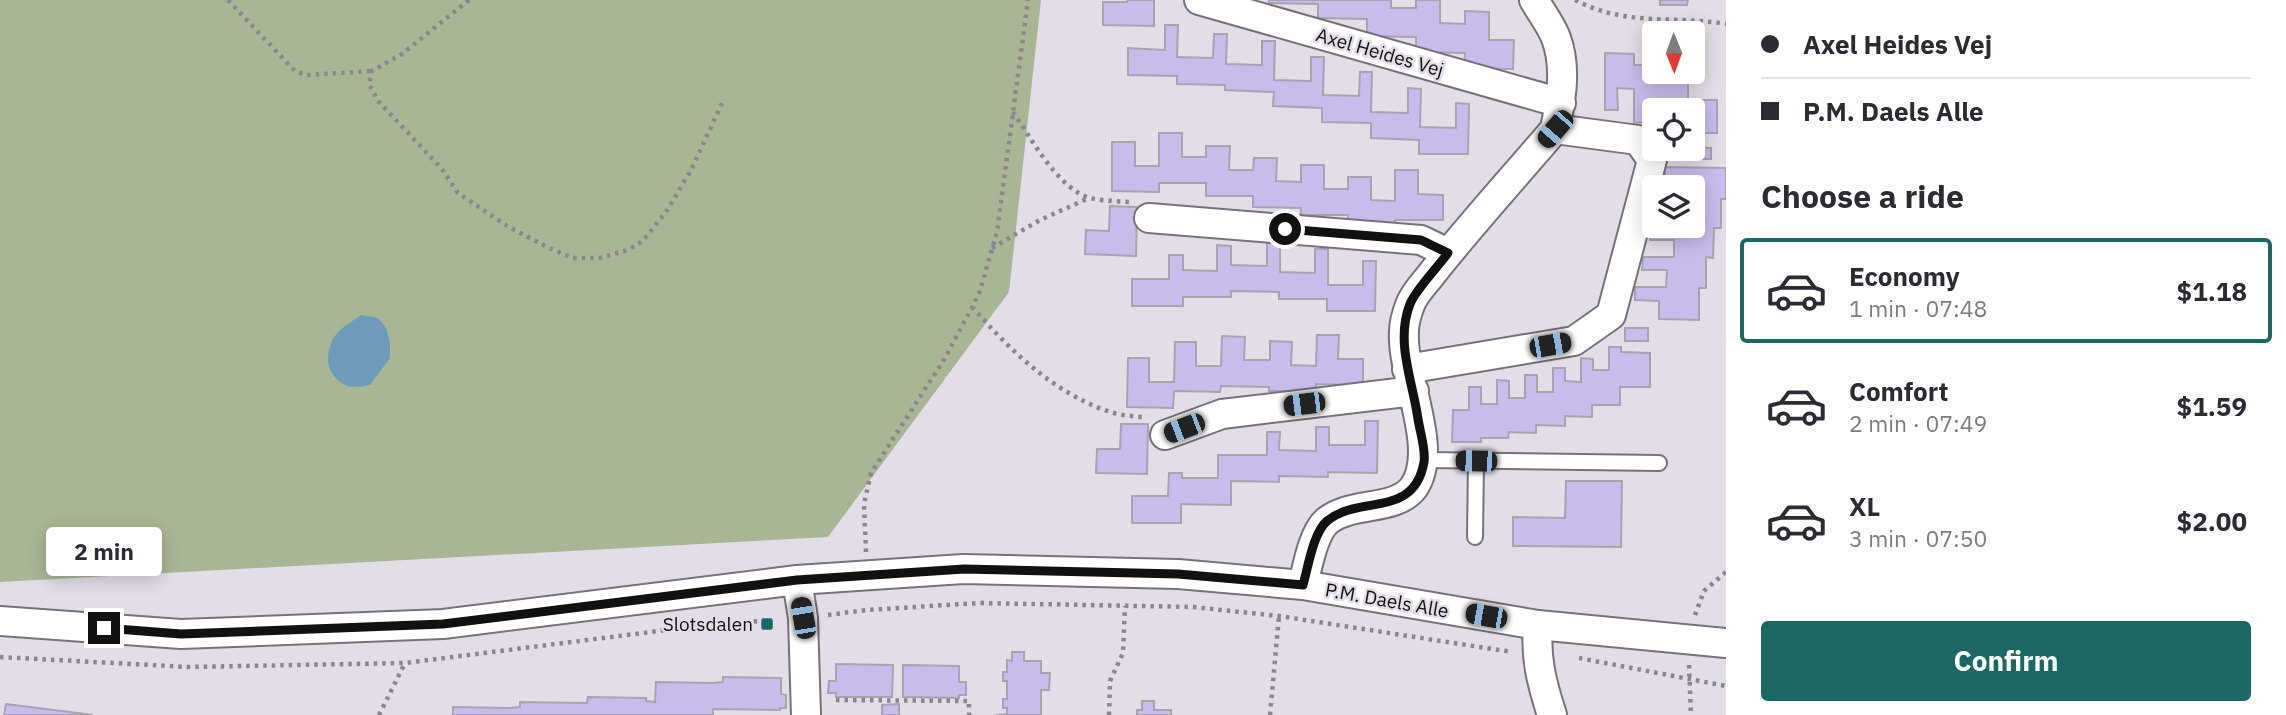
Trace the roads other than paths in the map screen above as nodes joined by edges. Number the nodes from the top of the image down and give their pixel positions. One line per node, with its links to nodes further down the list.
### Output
1 (1199, 0): 3 (street, Axel Heides Vej)
2 (1534, 0): 3 (street)
3 (1558, 116): 5 (street); 6 (street, Axel Heides Vej)
4 (1149, 218): 5 (street)
5 (1448, 253): 6 (street)
6 (1411, 380): 7 (street, Axel Heides Vej); 8 (street)
7 (1165, 435)
8 (1424, 460): 9 (lane); 13 (street)
9 (1476, 461): 10 (lane); 11 (lane)
10 (1659, 463)
11 (1475, 537)
12 (797, 580): 13 (street, P.M. Daels Alle); 14 (street, P.M. Daels Alle); 17 (street)
13 (1303, 585): 15 (street, P.M. Daels Alle)
14 (0, 621)
15 (1537, 638): 16 (street, P.M. Daels Alle); 18 (street)
16 (1726, 643)
17 (806, 715)
18 (1552, 715)

